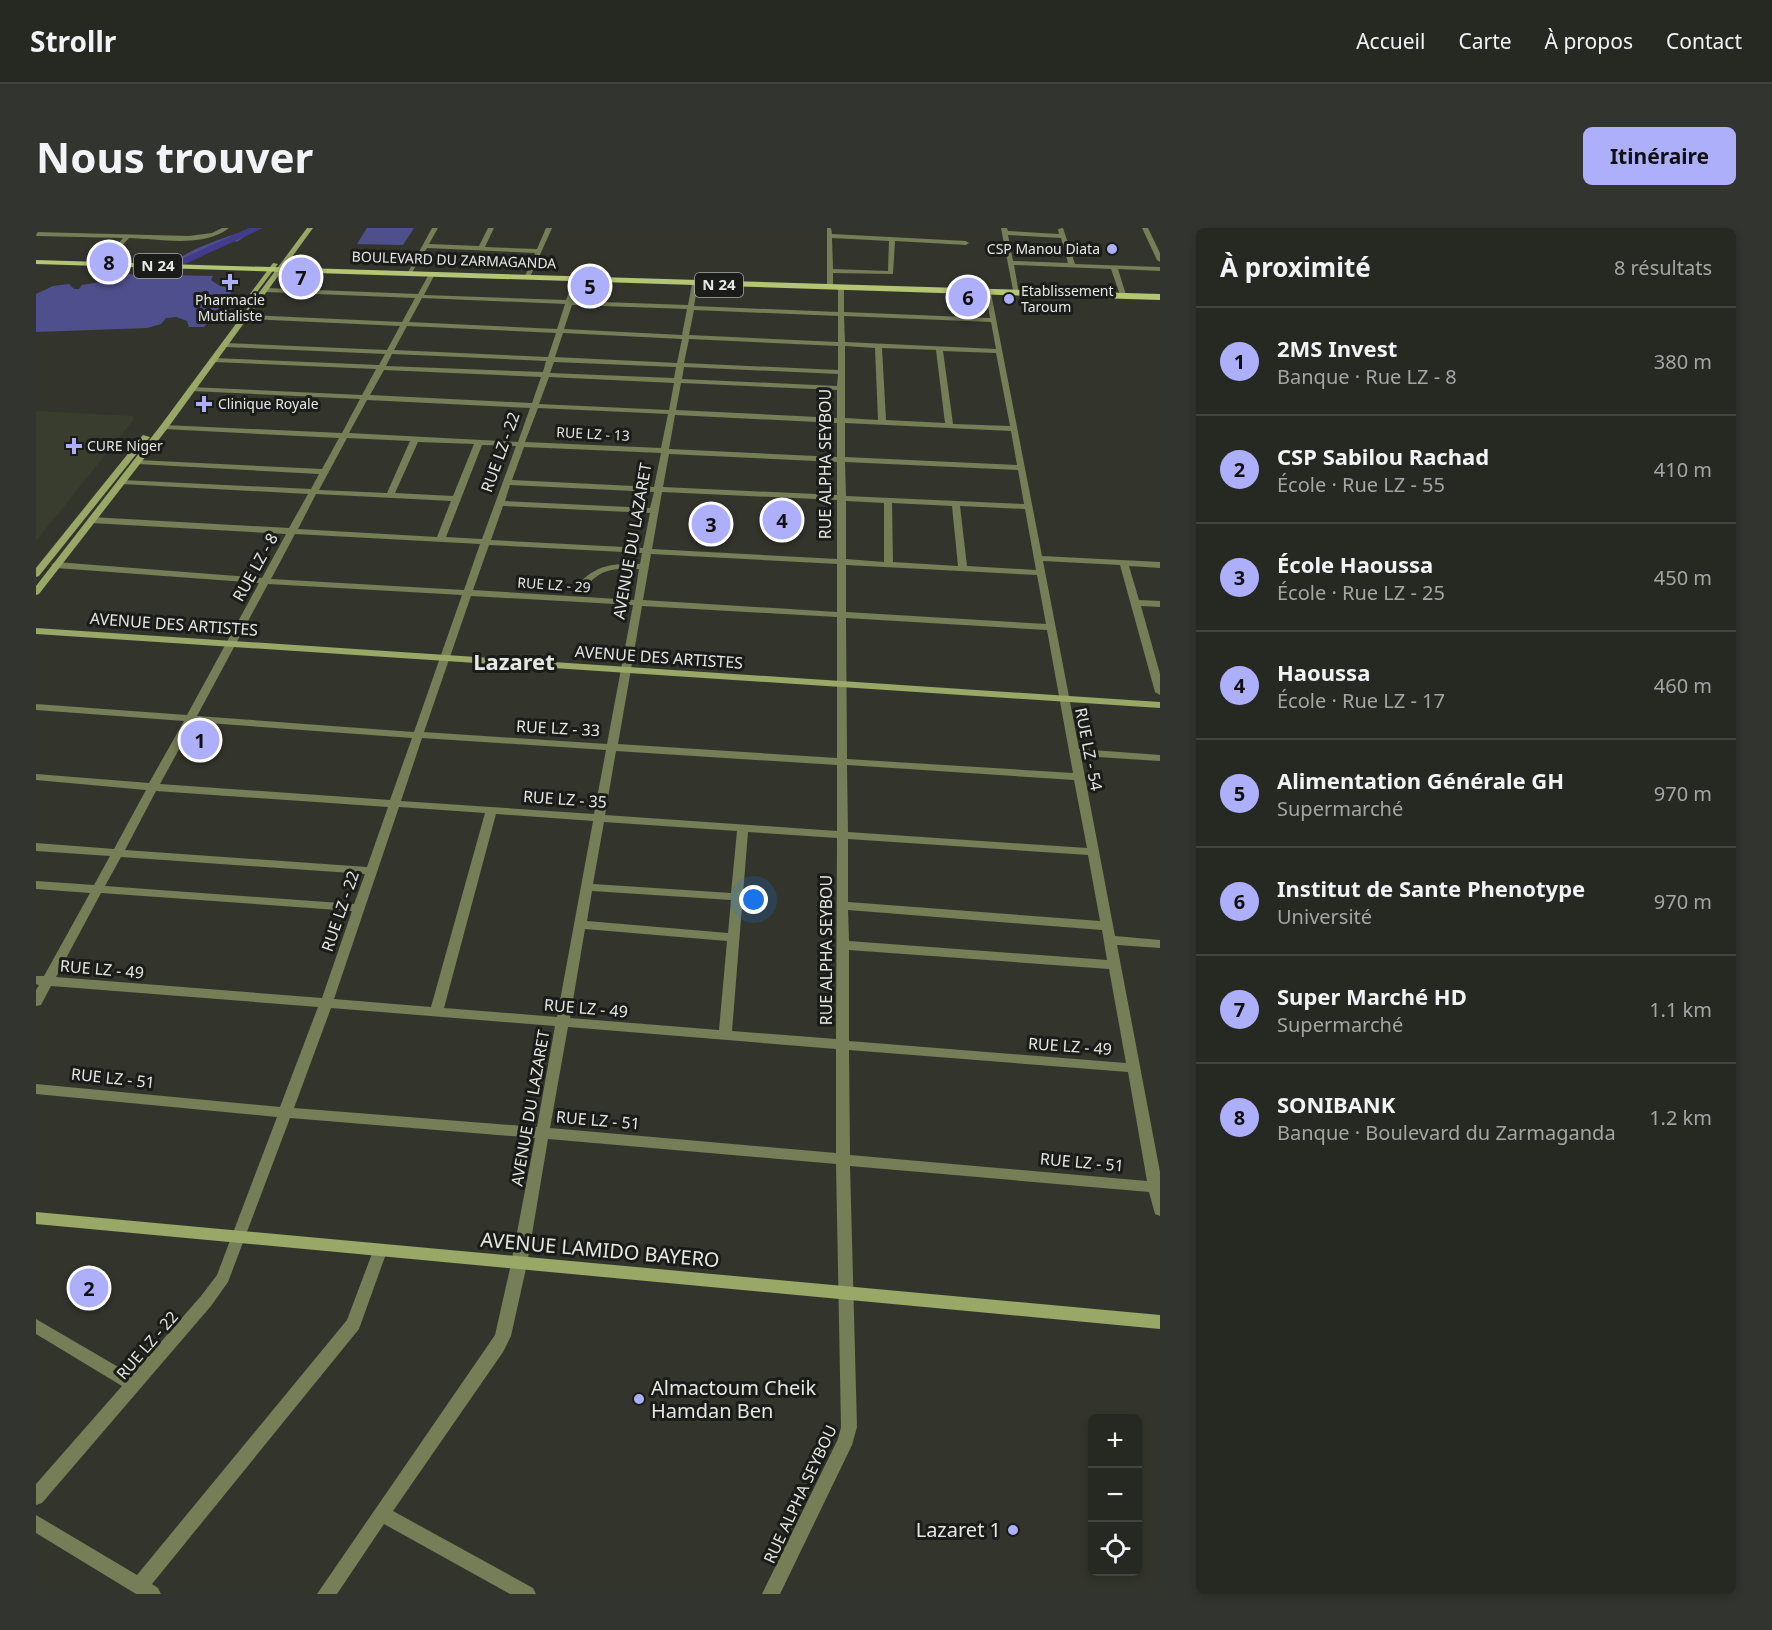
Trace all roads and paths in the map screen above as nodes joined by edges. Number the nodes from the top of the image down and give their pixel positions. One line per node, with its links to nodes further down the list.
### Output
1 (89, 228): 15 (street)
2 (158, 228): 19 (street)
3 (226, 228): 19 (street)
4 (302, 228): 33 (main road)
5 (310, 228): 33 (main road)
6 (435, 228): 23 (street)
7 (491, 228): 24 (street)
8 (549, 228): 25 (street)
9 (829, 228): 16 (street, RUE ALPHA SEYBOU)
10 (901, 228): 21 (street)
11 (1061, 228): 17 (street)
12 (1145, 228): 26 (street)
13 (1004, 231): 17 (street); 27 (street)
14 (36, 234): 15 (street)
15 (81, 236): 18 (street)
16 (829, 236): 20 (street); 35 (street, RUE ALPHA SEYBOU)
17 (1063, 236): 31 (street)
18 (127, 237): 19 (street); 30 (street)
19 (148, 237)
20 (892, 239): 21 (street); 35 (street)
21 (902, 240): 22 (street)
22 (966, 243)
23 (425, 246): 24 (street); 36 (street)
24 (481, 249): 25 (street)
25 (539, 251): 38 (street)
26 (1159, 256)
27 (1011, 263): 31 (street); 43 (street)
28 (36, 264): 29 (main road, BOULEVARD DU ZARMAGANDA / N 24)
29 (48, 264): 30 (main road, BOULEVARD DU ZARMAGANDA / N 24); 33 (main road, BOULEVARD DU ZARMAGANDA / N 24)
30 (102, 264): 33 (main road, BOULEVARD DU ZARMAGANDA / N 24)
31 (1072, 266): 32 (street)
32 (1114, 267): 34 (street); 45 (street)
33 (277, 268): 36 (main road, BOULEVARD DU ZARMAGANDA / N 24); 37 (main road, BOULEVARD DU ZARMAGANDA / N 24); 42 (main road); 112 (main road)
34 (1160, 269)
35 (830, 270): 41 (street, RUE ALPHA SEYBOU)
36 (409, 273): 37 (main road, BOULEVARD DU ZARMAGANDA / N 24)
37 (431, 275): 38 (main road, BOULEVARD DU ZARMAGANDA / N 24); 39 (main road, BOULEVARD DU ZARMAGANDA / N 24); 46 (street, RUE LZ - 8)
38 (528, 276): 41 (main road, BOULEVARD DU ZARMAGANDA / N 24)
39 (576, 281): 40 (main road, BOULEVARD DU ZARMAGANDA / N 24); 48 (street, RUE LZ - 22)
40 (695, 284): 41 (main road, BOULEVARD DU ZARMAGANDA / N 24); 49 (street, AVENUE DU LAZARET)
41 (836, 287): 43 (main road, BOULEVARD DU ZARMAGANDA / N 24); 44 (main road, BOULEVARD DU ZARMAGANDA / N 24); 50 (street, RUE ALPHA SEYBOU)
42 (266, 290): 46 (street); 51 (main road)
43 (1015, 292): 44 (main road, BOULEVARD DU ZARMAGANDA / N 24); 45 (main road, BOULEVARD DU ZARMAGANDA / N 24); 47 (main road, BOULEVARD DU ZARMAGANDA / N 24)
44 (988, 294): 52 (street, RUE LZ - 54)
45 (1123, 295): 47 (main road, BOULEVARD DU ZARMAGANDA / N 24)
46 (421, 296): 48 (street); 53 (street, RUE LZ - 8)
47 (1160, 298)
48 (570, 303): 49 (street); 54 (street, RUE LZ - 22)
49 (690, 308): 50 (street); 55 (street, AVENUE DU LAZARET)
50 (841, 314): 52 (street); 56 (street, RUE ALPHA SEYBOU)
51 (246, 317): 53 (street); 57 (main road)
52 (993, 320): 60 (street, RUE LZ - 54)
53 (404, 324): 54 (street); 61 (street, RUE LZ - 8)
54 (558, 331): 55 (street); 62 (street, RUE LZ - 22)
55 (685, 337): 56 (street); 64 (street, AVENUE DU LAZARET)
56 (840, 344): 58 (street); 66 (street, RUE ALPHA SEYBOU)
57 (225, 345): 61 (street); 63 (main road)
58 (878, 345): 59 (street); 75 (street)
59 (939, 348): 60 (street); 76 (street)
60 (999, 351): 78 (street, RUE LZ - 54)
61 (388, 352): 62 (street); 65 (street, RUE LZ - 8)
62 (550, 359): 64 (street); 67 (street, RUE LZ - 22)
63 (213, 360): 65 (street); 70 (main road)
64 (680, 365): 66 (street); 68 (street, AVENUE DU LAZARET)
65 (380, 367): 67 (street); 71 (street, RUE LZ - 8)
66 (841, 372): 69 (street, RUE ALPHA SEYBOU)
67 (546, 374): 68 (street); 72 (street, RUE LZ - 22)
68 (678, 380): 69 (street); 73 (street, AVENUE DU LAZARET)
69 (841, 388): 74 (street, RUE ALPHA SEYBOU)
70 (191, 389): 71 (street); 77 (main road)
71 (363, 399): 72 (street); 79 (street, RUE LZ - 8)
72 (534, 407): 73 (street); 82 (street, RUE LZ - 22)
73 (671, 413): 74 (street); 83 (street, AVENUE DU LAZARET)
74 (841, 422): 75 (street); 84 (street, RUE ALPHA SEYBOU)
75 (882, 423): 76 (street)
76 (949, 426): 78 (street)
77 (164, 427): 79 (street, RUE LZ - 13); 85 (main road)
78 (1014, 429): 86 (street, RUE LZ - 54)
79 (343, 435): 80 (street, RUE LZ - 13); 87 (street, RUE LZ - 8)
80 (415, 439): 81 (street, RUE LZ - 13); 92 (street)
81 (478, 442): 82 (street, RUE LZ - 13); 94 (street)
82 (521, 443): 83 (street, RUE LZ - 13); 89 (street, RUE LZ - 22)
83 (665, 451): 84 (street, RUE LZ - 13); 90 (street, AVENUE DU LAZARET)
84 (841, 460): 86 (street, RUE LZ - 13); 93 (street, RUE ALPHA SEYBOU)
85 (137, 462): 87 (street); 88 (main road)
86 (1021, 468): 98 (street, RUE LZ - 54)
87 (323, 472): 91 (street, RUE LZ - 8)
88 (122, 482): 91 (street); 100 (main road)
89 (507, 482): 90 (street); 96 (street, RUE LZ - 22)
90 (658, 489): 93 (street); 99 (street, AVENUE DU LAZARET)
91 (312, 492): 92 (street); 101 (street, RUE LZ - 8)
92 (390, 496): 94 (street)
93 (841, 498): 95 (street); 106 (street, RUE ALPHA SEYBOU)
94 (456, 499): 102 (street)
95 (888, 500): 97 (street); 109 (street)
96 (499, 503): 99 (street); 103 (street, RUE LZ - 22)
97 (956, 504): 98 (street); 113 (street)
98 (1029, 507): 105 (street, RUE LZ - 54)
99 (654, 511): 104 (street, AVENUE DU LAZARET)
100 (91, 520): 101 (street); 108 (main road)
101 (291, 532): 102 (street); 115 (street, RUE LZ - 8)
102 (440, 540): 103 (street)
103 (486, 543): 104 (street); 118 (street, RUE LZ - 22)
104 (647, 550): 106 (street); 111 (street, AVENUE DU LAZARET)
105 (1038, 558): 107 (street); 114 (street, RUE LZ - 54)
106 (842, 562): 109 (street); 122 (street, RUE ALPHA SEYBOU)
107 (1124, 563): 110 (street); 120 (street)
108 (56, 565): 115 (street, RUE LZ - 29); 117 (main road)
109 (889, 565): 113 (street)
110 (1160, 565)
111 (644, 567): 116 (street); 119 (street, AVENUE DU LAZARET)
112 (38, 570)
113 (963, 570): 114 (street)
114 (1041, 573): 123 (street, RUE LZ - 54)
115 (264, 581): 118 (street, RUE LZ - 29); 125 (street, RUE LZ - 8)
116 (581, 587)
117 (36, 592)
118 (467, 593): 119 (street, RUE LZ - 29); 128 (street, RUE LZ - 22)
119 (638, 603): 122 (street, RUE LZ - 29); 129 (street, AVENUE DU LAZARET)
120 (1135, 603): 121 (street); 126 (street)
121 (1160, 604)
122 (842, 615): 123 (street, RUE LZ - 29); 130 (street, RUE ALPHA SEYBOU)
123 (1051, 627): 132 (street, RUE LZ - 54)
124 (36, 631): 125 (main road, AVENUE DES ARTISTES)
125 (230, 643): 128 (main road, AVENUE DES ARTISTES); 135 (street, RUE LZ - 8)
126 (1148, 651): 127 (street); 131 (street)
127 (1160, 651)
128 (445, 656): 129 (main road, AVENUE DES ARTISTES); 136 (street, RUE LZ - 22)
129 (625, 670): 130 (main road, AVENUE DES ARTISTES); 137 (street, AVENUE DU LAZARET)
130 (841, 684): 132 (main road, AVENUE DES ARTISTES); 140 (street, RUE ALPHA SEYBOU)
131 (1160, 692)
132 (1064, 697): 133 (main road, AVENUE DES ARTISTES); 138 (street, RUE LZ - 54)
133 (1160, 705)
134 (36, 707): 135 (street, RUE LZ - 33)
135 (189, 719): 136 (street, RUE LZ - 33); 143 (street, RUE LZ - 8)
136 (419, 735): 137 (street, RUE LZ - 33); 144 (street, RUE LZ - 22)
137 (612, 746): 140 (street, RUE LZ - 33); 146 (street, AVENUE DU LAZARET)
138 (1074, 752): 139 (street); 142 (street, RUE LZ - 54)
139 (1160, 758)
140 (842, 761): 142 (street, RUE LZ - 33); 148 (street, RUE ALPHA SEYBOU)
141 (36, 777): 143 (street, RUE LZ - 35)
142 (1079, 777): 150 (street, RUE LZ - 54)
143 (152, 787): 144 (street, RUE LZ - 35); 151 (street, RUE LZ - 8)
144 (396, 803): 145 (street, RUE LZ - 35); 152 (street, RUE LZ - 22)
145 (490, 811): 146 (street, RUE LZ - 35); 169 (street)
146 (599, 818): 147 (street, RUE LZ - 35); 154 (street, AVENUE DU LAZARET)
147 (743, 828): 148 (street, RUE LZ - 35); 156 (street)
148 (842, 835): 150 (street, RUE LZ - 35); 157 (street, RUE ALPHA SEYBOU)
149 (36, 847): 151 (street)
150 (1093, 852): 160 (street, RUE LZ - 54)
151 (116, 853): 152 (street); 155 (street, RUE LZ - 8)
152 (371, 871): 158 (street, RUE LZ - 22)
153 (36, 885): 155 (street)
154 (586, 887): 156 (street); 159 (street, AVENUE DU LAZARET)
155 (97, 889): 158 (street); 166 (street, RUE LZ - 8)
156 (737, 897): 161 (street)
157 (843, 906): 160 (street); 164 (street, RUE ALPHA SEYBOU)
158 (358, 908): 168 (street, RUE LZ - 22)
159 (580, 925): 161 (street); 170 (street, AVENUE DU LAZARET)
160 (1107, 926): 162 (street, RUE LZ - 54)
161 (732, 937): 171 (street)
162 (1110, 940): 163 (street); 165 (street, RUE LZ - 54)
163 (1160, 944)
164 (843, 945): 165 (street); 172 (street, RUE ALPHA SEYBOU)
165 (1114, 965): 173 (street, RUE LZ - 54)
166 (42, 980): 167 (street, RUE LZ - 8); 168 (street, RUE LZ - 49)
167 (36, 1002)
168 (326, 1004): 169 (street, RUE LZ - 49); 175 (street, RUE LZ - 22)
169 (436, 1013): 170 (street, RUE LZ - 49)
170 (562, 1023): 171 (street, RUE LZ - 49); 176 (street, AVENUE DU LAZARET)
171 (725, 1035): 172 (street, RUE LZ - 49)
172 (843, 1045): 173 (street, RUE LZ - 49); 177 (street, RUE ALPHA SEYBOU)
173 (1133, 1068): 178 (street, RUE LZ - 54)
174 (36, 1089): 175 (street, RUE LZ - 51)
175 (287, 1113): 176 (street, RUE LZ - 51); 181 (street, RUE LZ - 22)
176 (542, 1133): 177 (street, RUE LZ - 51); 183 (street, AVENUE DU LAZARET)
177 (843, 1160): 178 (street, RUE LZ - 51); 184 (street, RUE ALPHA SEYBOU)
178 (1156, 1187): 179 (street, RUE LZ - 54)
179 (1160, 1205)
180 (36, 1218): 181 (main road, AVENUE LAMIDO BAYERO)
181 (238, 1238): 182 (main road, AVENUE LAMIDO BAYERO); 187 (street, RUE LZ - 22)
182 (380, 1251): 183 (main road, AVENUE LAMIDO BAYERO); 191 (street)
183 (519, 1264): 184 (main road, AVENUE LAMIDO BAYERO); 189 (street, AVENUE DU LAZARET)
184 (846, 1294): 185 (main road, AVENUE LAMIDO BAYERO); 194 (street, RUE ALPHA SEYBOU)
185 (1160, 1322)
186 (36, 1326): 187 (street)
187 (134, 1385): 188 (street, RUE LZ - 22)
188 (36, 1497)
189 (382, 1514): 192 (street, AVENUE DU LAZARET); 193 (street)
190 (36, 1522): 191 (street)
191 (145, 1590)
192 (326, 1594)
193 (527, 1594)
194 (771, 1594)

